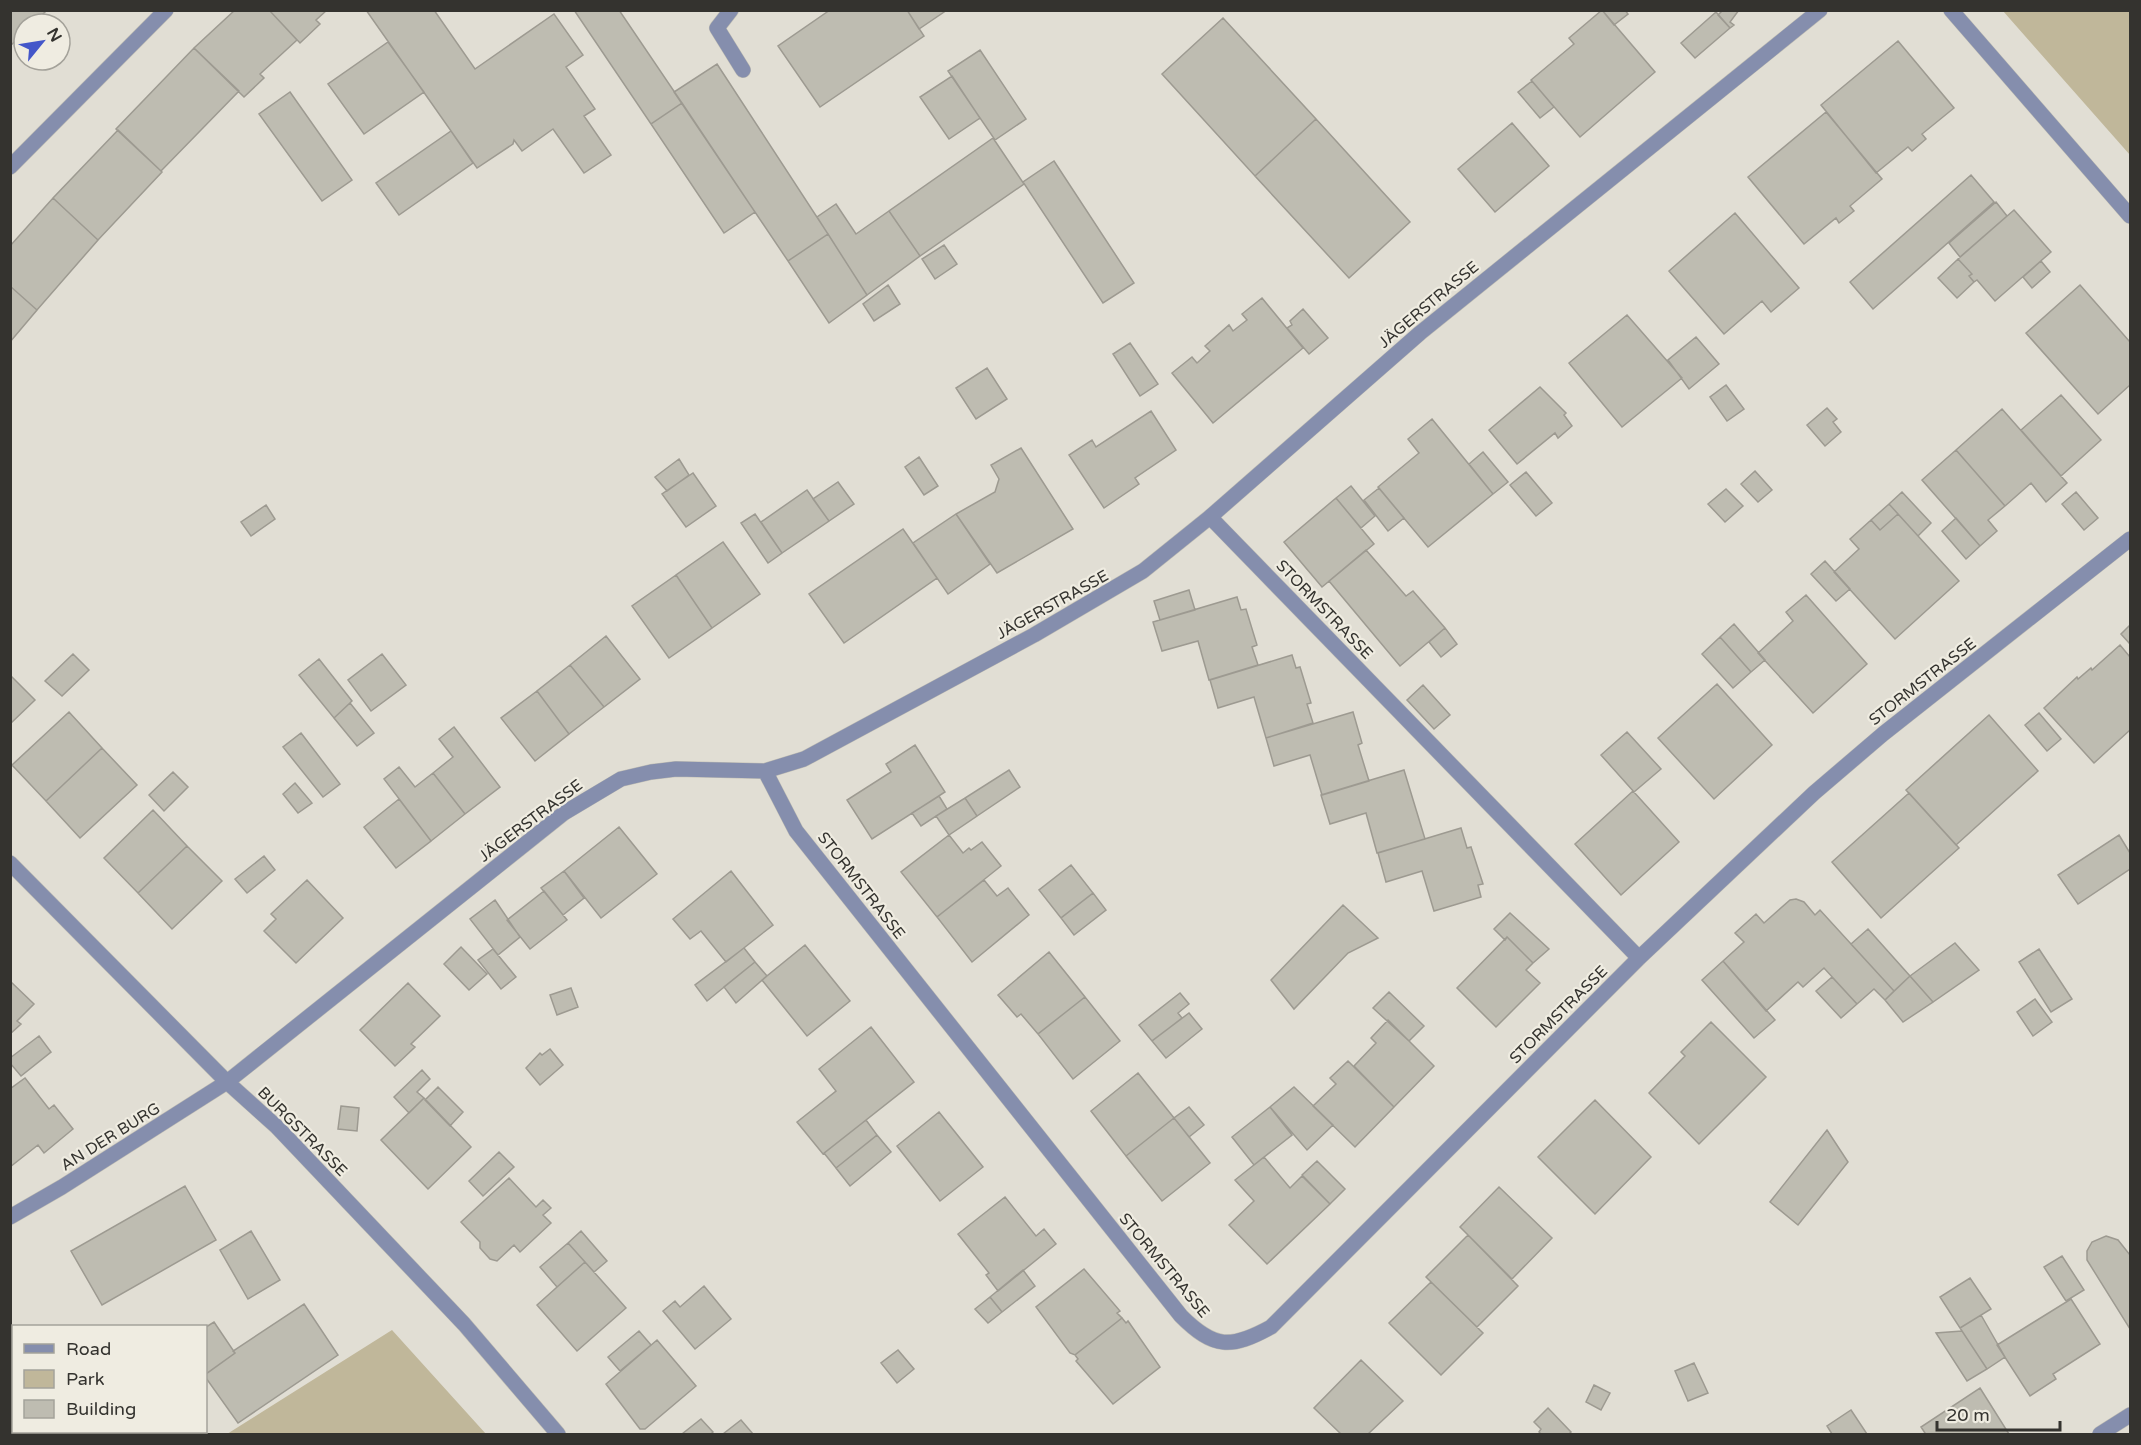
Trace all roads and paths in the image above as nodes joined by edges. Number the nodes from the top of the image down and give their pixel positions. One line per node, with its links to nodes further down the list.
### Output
1 (166, 10): 6 (street)
2 (731, 10): 5 (street)
3 (1820, 10): 8 (street, JÄGERSTRASSE)
4 (1951, 10): 7 (street)
5 (742, 69)
6 (10, 167)
7 (2130, 216)
8 (1210, 517): 10 (street, JÄGERSTRASSE); 12 (street, STORMSTRASSE)
9 (2130, 539): 12 (street, STORMSTRASSE)
10 (765, 771): 12 (street, STORMSTRASSE); 13 (street, JÄGERSTRASSE)
11 (10, 863): 13 (street, BURGSTRASSE)
12 (1639, 958)
13 (227, 1082): 14 (street, AN DER BURG); 16 (street, BURGSTRASSE)
14 (10, 1217)
15 (2130, 1415): 17 (street)
16 (558, 1434)
17 (2100, 1434)

